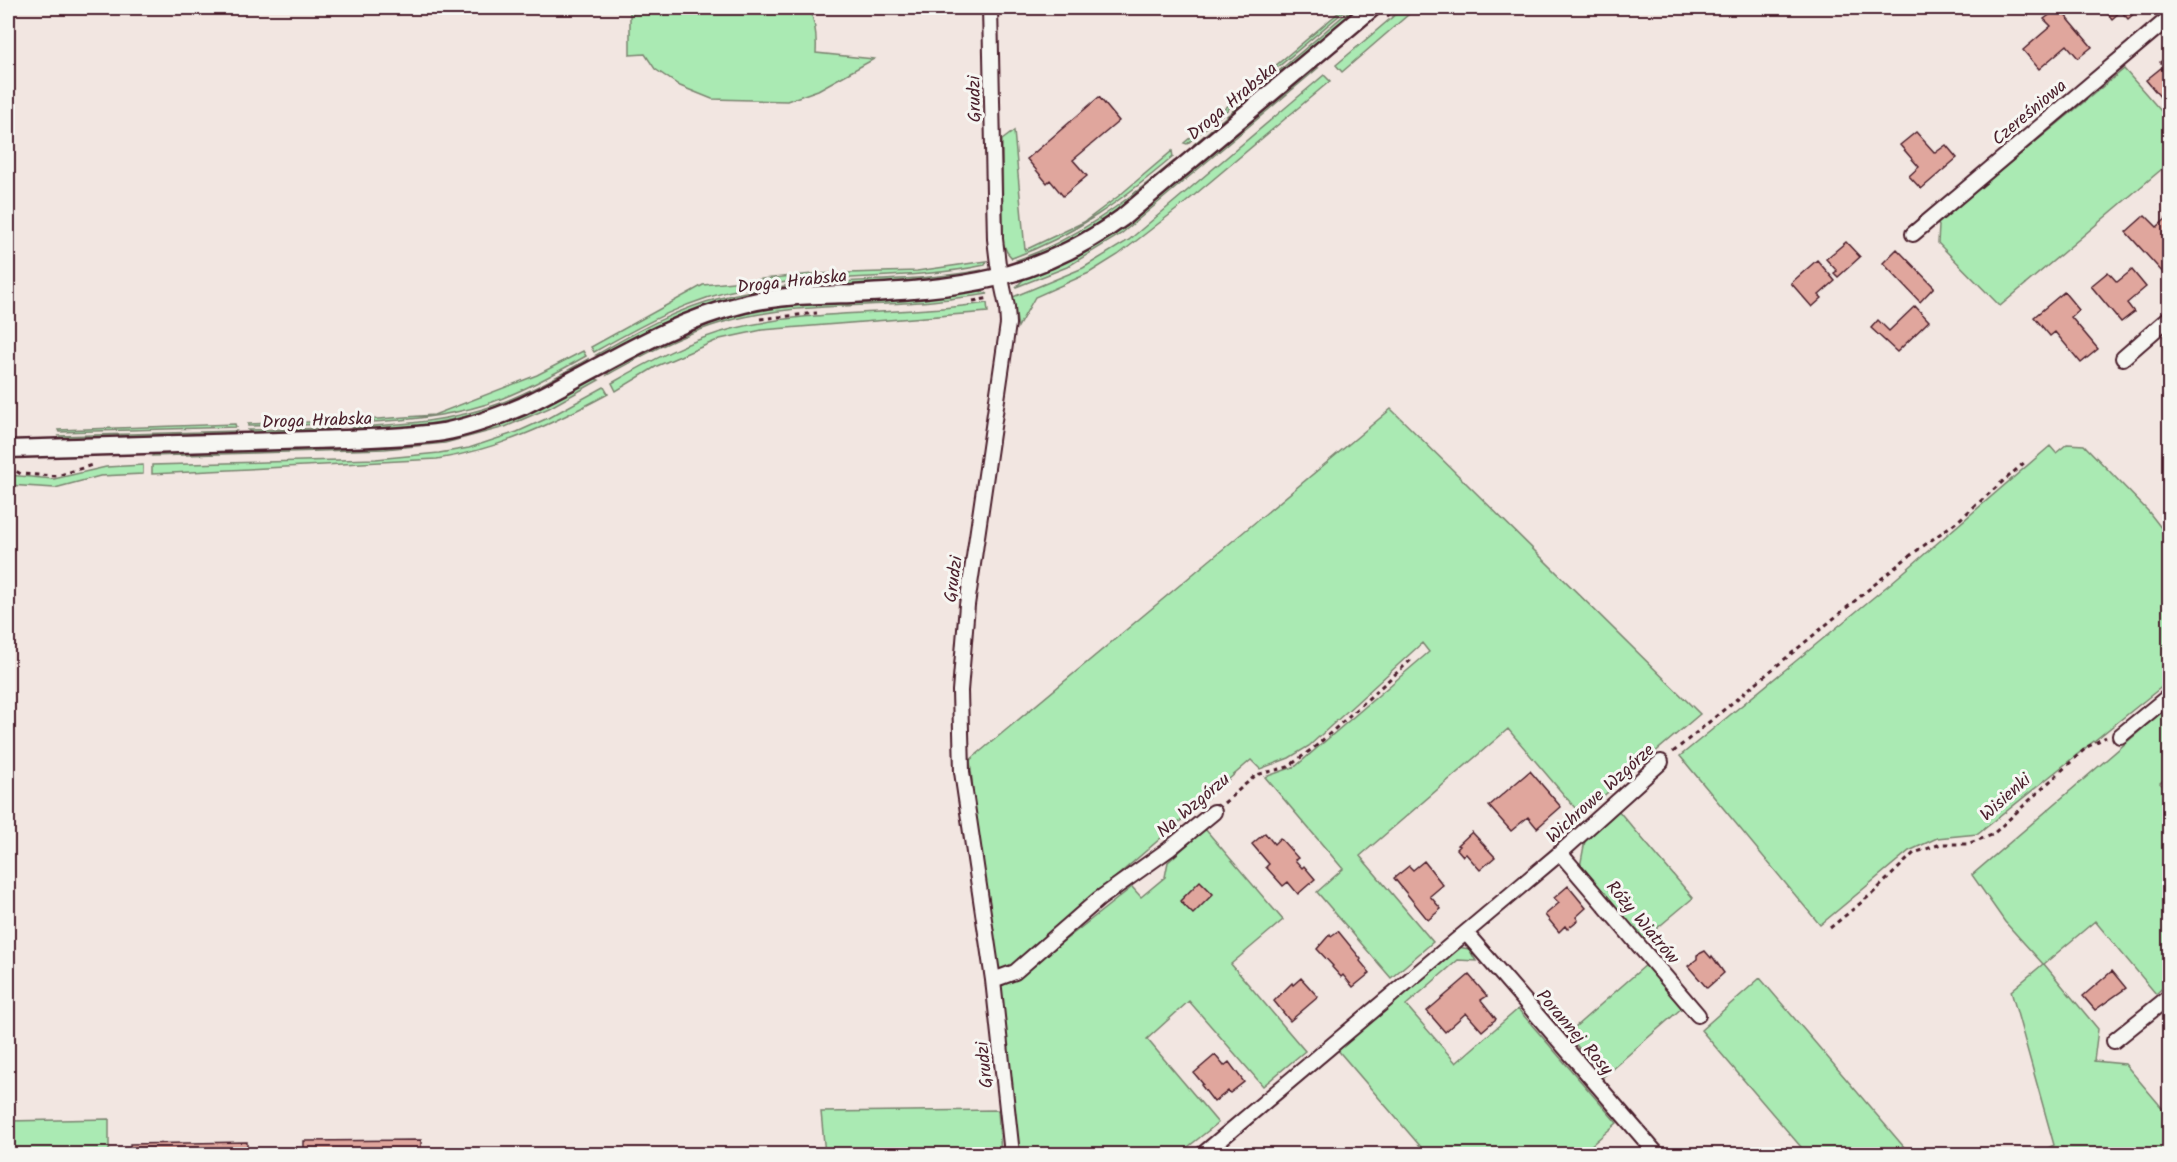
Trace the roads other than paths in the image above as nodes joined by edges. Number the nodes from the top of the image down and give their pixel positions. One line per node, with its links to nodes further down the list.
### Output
1 (990, 8): 5 (street, Grudzi)
2 (1372, 8): 5 (street, Droga Hrabska)
3 (2169, 17): 4 (street, Czereśniowa)
4 (1912, 234)
5 (1001, 278): 8 (street, Droga Hrabska); 15 (street, Grudzi)
6 (2169, 317): 7 (street)
7 (2123, 358)
8 (8, 449)
9 (2169, 695): 10 (street)
10 (2120, 736)
11 (1661, 762): 13 (street, Wichrowe Wzgórze)
12 (1214, 812): 15 (street, Na Wzgórzu)
13 (1560, 853): 14 (street, Wichrowe Wzgórze); 17 (street, Róży Wiatrów)
14 (1466, 933): 20 (street, Wichrowe Wzgórze); 21 (street, Porannej Rosy)
15 (993, 980): 19 (street, Grudzi)
16 (2169, 996): 18 (street)
17 (1698, 1015)
18 (2114, 1041)
19 (1012, 1155)
20 (1203, 1155)
21 (1657, 1155)

